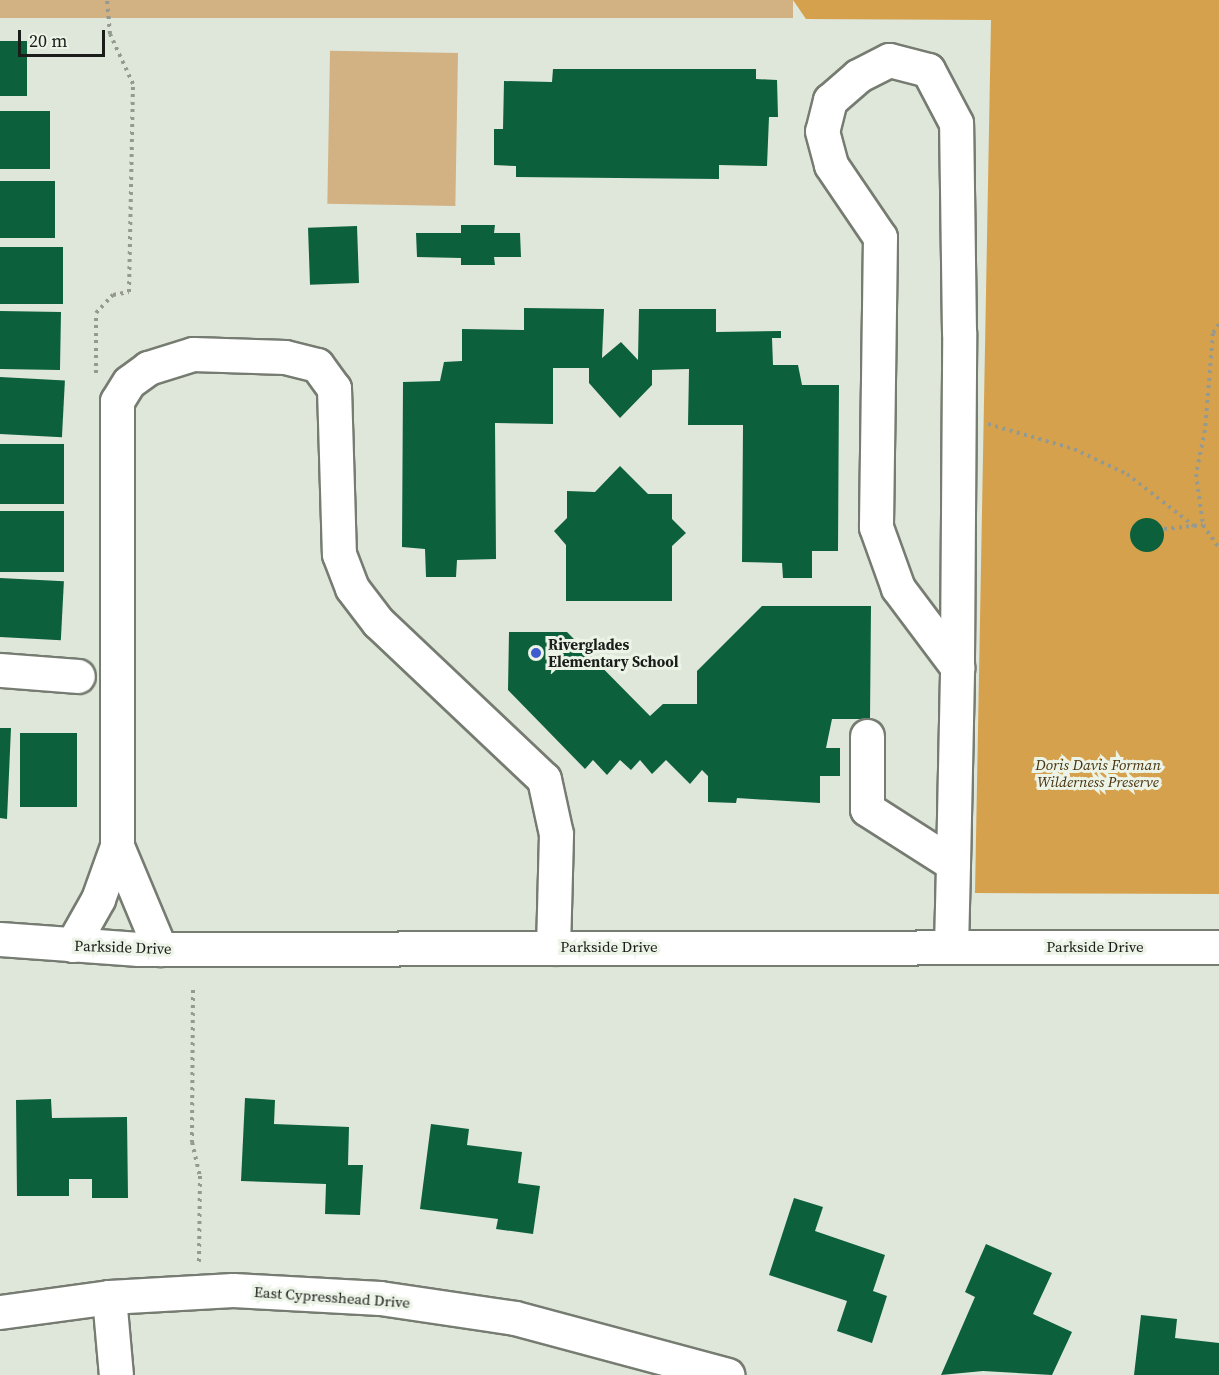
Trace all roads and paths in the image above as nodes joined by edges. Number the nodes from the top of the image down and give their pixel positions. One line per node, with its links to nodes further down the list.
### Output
1 (107, 0): 3 (path)
2 (1219, 324): 5 (path)
3 (96, 385)
4 (984, 423): 6 (path)
5 (1203, 525): 6 (path); 8 (path)
6 (1194, 526): 7 (path)
7 (1164, 529)
8 (1219, 548)
9 (957, 667): 9 (street); 14 (street)
10 (0, 670): 11 (street)
11 (78, 676)
12 (867, 736): 14 (street)
13 (117, 846): 16 (street); 19 (street); 20 (street)
14 (953, 864): 17 (street)
15 (0, 939): 16 (street, Parkside Drive)
16 (72, 945): 20 (street, Parkside Drive)
17 (951, 947): 18 (street, Parkside Drive); 19 (street, Parkside Drive)
18 (1219, 947)
19 (553, 948): 20 (street, Parkside Drive)
20 (160, 949)
21 (193, 990): 22 (path)
22 (198, 1292): 23 (street, East Cypresshead Drive); 26 (street, East Cypresshead Drive)
23 (109, 1297): 24 (street, East Cypresshead Drive); 25 (street)
24 (0, 1312)
25 (116, 1375)
26 (728, 1375)

